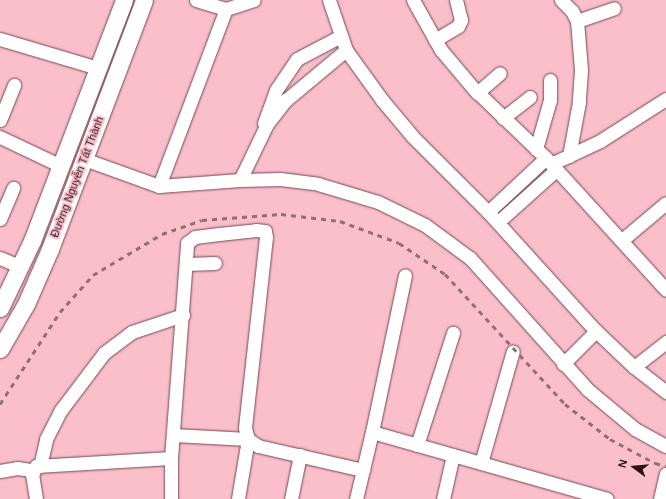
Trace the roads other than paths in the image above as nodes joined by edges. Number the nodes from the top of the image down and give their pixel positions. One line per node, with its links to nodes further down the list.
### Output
1 (124, 0): 16 (main road, Đường Nguyễn Tất Thành)
2 (144, 0): 29 (main road, Đường Nguyễn Tất Thành)
3 (196, 0): 10 (street)
4 (254, 0): 10 (street)
5 (329, 0): 12 (street)
6 (414, 0): 14 (street)
7 (456, 0): 14 (street)
8 (561, 0): 11 (street)
9 (614, 8): 11 (street)
10 (226, 9): 33 (street)
11 (577, 21): 28 (street)
12 (341, 36): 15 (street); 26 (street)
13 (0, 39): 16 (street)
14 (435, 40): 20 (street)
15 (346, 50): 26 (street); 36 (street)
16 (98, 68): 31 (main road, Đường Nguyễn Tất Thành)
17 (500, 73): 20 (street)
18 (550, 80): 27 (street)
19 (14, 84): 24 (street)
20 (478, 93): 23 (street)
21 (530, 97): 23 (street)
22 (666, 99): 28 (street)
23 (503, 118): 27 (street)
24 (0, 120)
25 (0, 137): 31 (street)
26 (260, 137): 32 (street)
27 (536, 149): 30 (street)
28 (569, 156): 30 (street)
29 (84, 159): 33 (street); 41 (main road, Đường Nguyễn Tất Thành)
30 (551, 164): 36 (street); 38 (street); 39 (street)
31 (61, 166): 40 (main road, Đường Nguyễn Tất Thành)
32 (240, 180): 33 (street); 55 (street)
33 (159, 186)
34 (13, 188): 37 (street)
35 (666, 203): 39 (street)
36 (488, 212): 38 (street)
37 (0, 219)
38 (498, 222): 50 (street)
39 (622, 240): 47 (street)
40 (32, 241): 41 (main road); 45 (main road, Đường Nguyễn Tất Thành)
41 (50, 249): 53 (main road, Đường Nguyễn Tất Thành)
42 (0, 258): 45 (street)
43 (215, 263): 44 (street)
44 (186, 264): 49 (street); 60 (street)
45 (21, 267): 48 (main road, Đường Nguyễn Tất Thành)
46 (405, 275): 58 (street)
47 (666, 290)
48 (3, 298)
49 (183, 315): 59 (street); 67 (street)
50 (596, 331): 55 (street); 56 (street)
51 (453, 333): 61 (street)
52 (666, 342): 56 (street)
53 (0, 349)
54 (513, 351): 66 (street)
55 (563, 364): 62 (street)
56 (634, 367): 57 (street)
57 (666, 392)
58 (372, 432): 61 (street); 68 (street)
59 (173, 436): 60 (street); 65 (street)
60 (248, 439): 63 (street); 73 (street)
61 (417, 445): 64 (street)
62 (666, 446)
63 (300, 455): 68 (street); 74 (street)
64 (453, 455): 66 (street); 76 (street)
65 (171, 458): 67 (street); 72 (street)
66 (480, 463): 77 (street)
67 (36, 468): 69 (street); 71 (street)
68 (364, 470): 75 (street)
69 (0, 471)
70 (666, 474): 78 (street)
71 (36, 499)
72 (171, 499)
73 (238, 499)
74 (291, 499)
75 (356, 499)
76 (443, 499)
77 (607, 499)
78 (660, 499)

